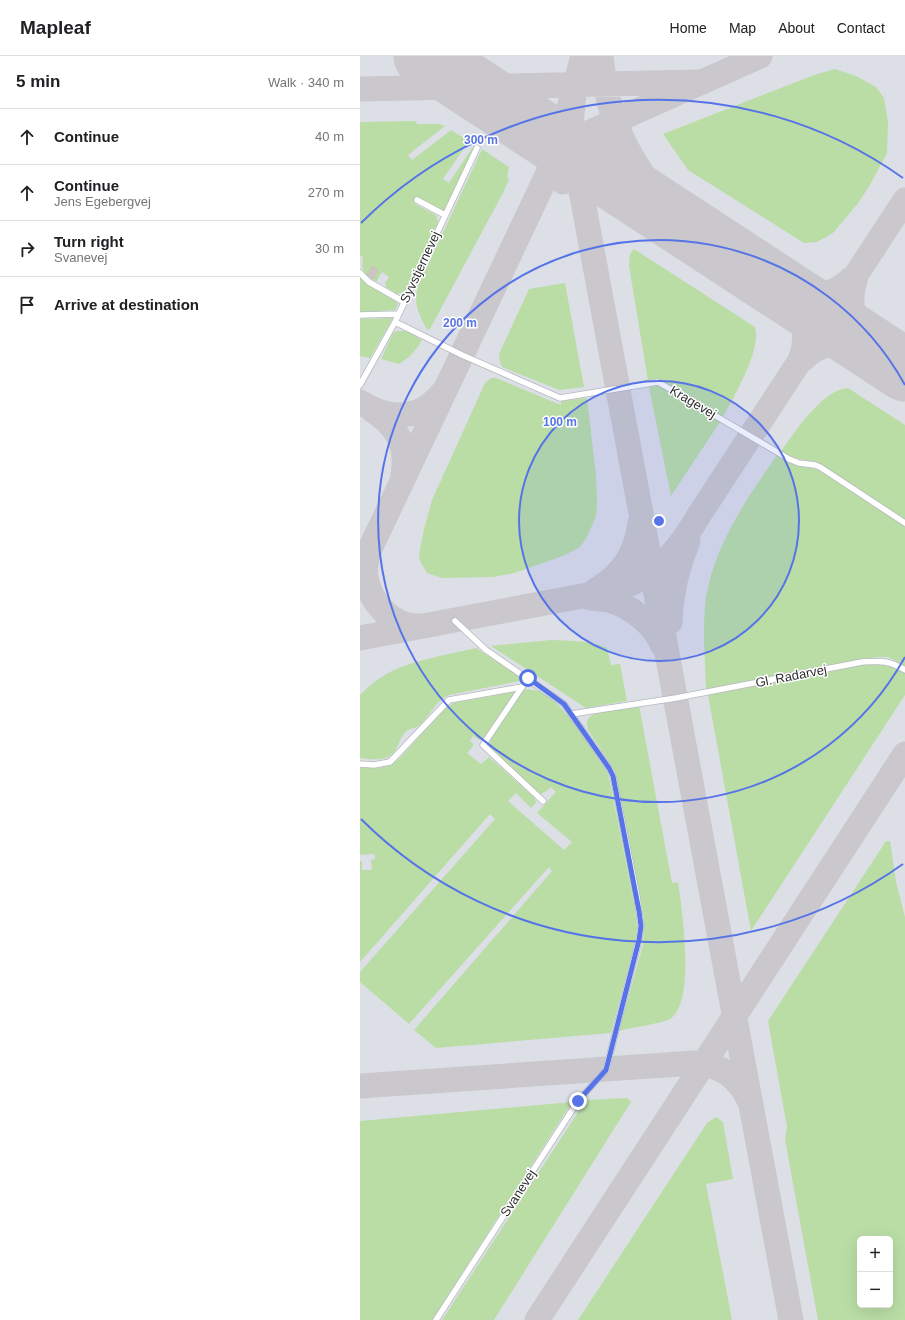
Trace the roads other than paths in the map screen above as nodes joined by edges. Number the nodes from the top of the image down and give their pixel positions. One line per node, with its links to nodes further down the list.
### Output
1 (477, 148): 3 (lane, Syvstjernevej)
2 (417, 200): 3 (lane)
3 (445, 216): 5 (lane, Syvstjernevej)
4 (360, 273): 5 (lane)
5 (404, 302): 6 (lane, Syvstjernevej)
6 (398, 314): 7 (lane); 8 (lane, Syvstjernevej)
7 (360, 315)
8 (395, 322): 9 (lane, Syvstjernevej); 10 (lane, Kragevej)
9 (360, 385)
10 (905, 523)
11 (455, 621): 13 (lane)
12 (905, 670): 15 (lane, Gl. Radarvej)
13 (528, 678): 14 (lane); 15 (lane)
14 (522, 687): 16 (lane); 17 (lane)
15 (571, 714): 18 (lane, Svanevej)
16 (360, 764)
17 (543, 801)
18 (436, 1320)

